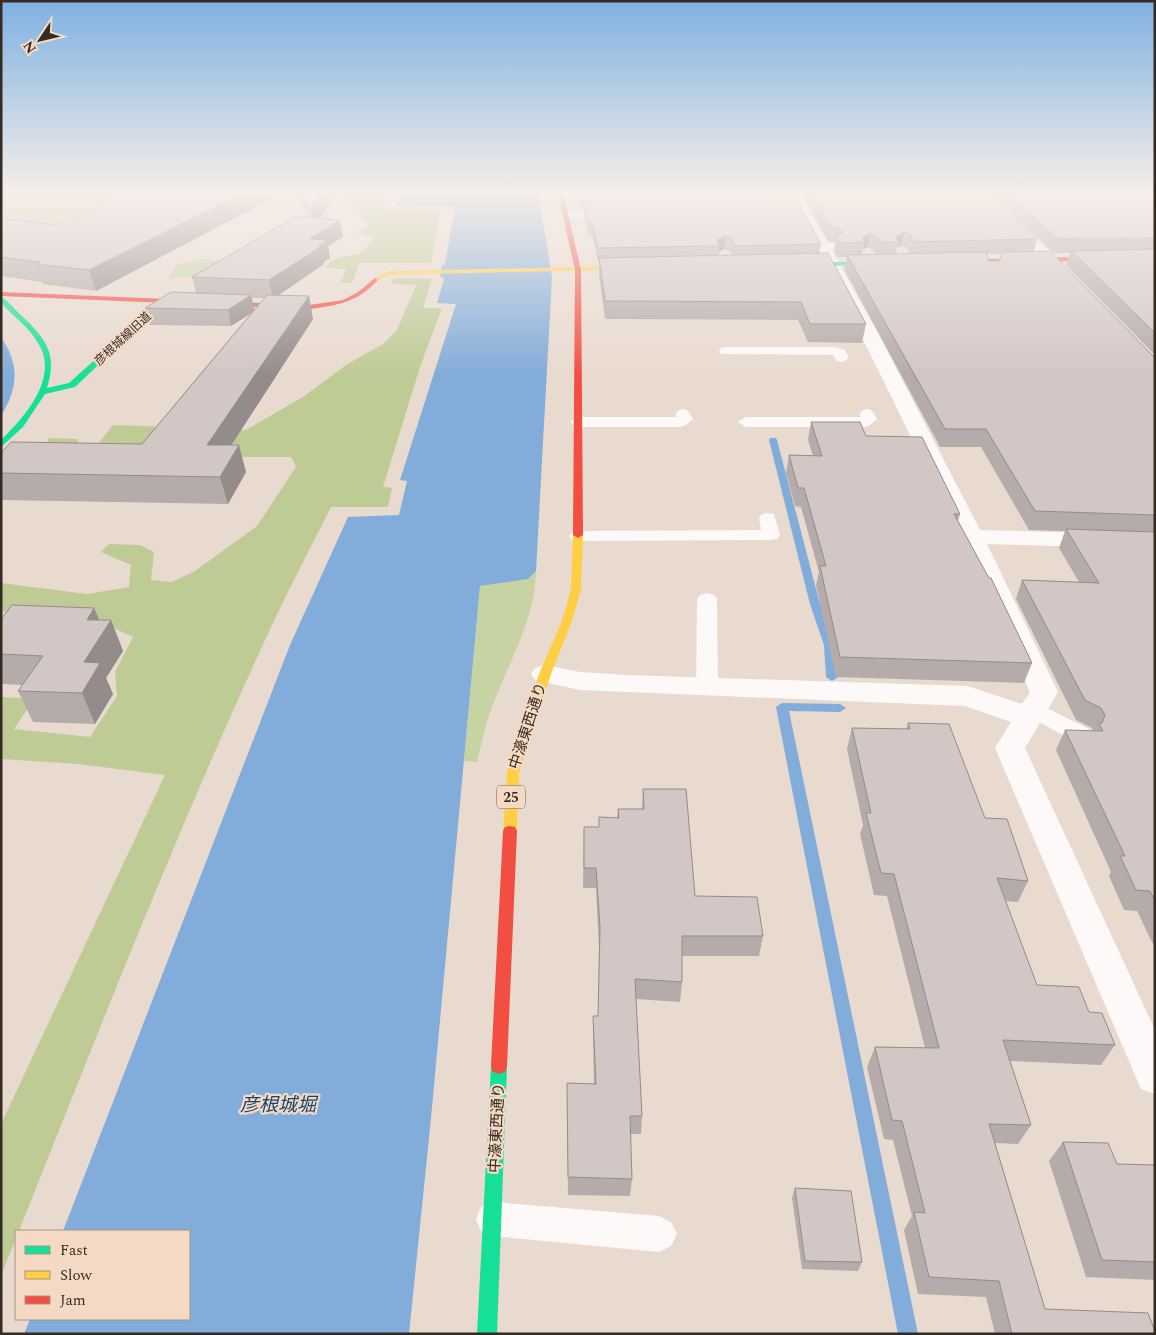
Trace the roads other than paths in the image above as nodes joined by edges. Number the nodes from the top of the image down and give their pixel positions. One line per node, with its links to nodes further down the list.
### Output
1 (574, 252): 13 (street, 中濠東西通り / 25)
2 (827, 252): 10 (street)
3 (866, 252): 8 (lane)
4 (1043, 252): 6 (street)
5 (1155, 257): 6 (street)
6 (1049, 259): 7 (street); 14 (street)
7 (937, 262)
8 (875, 263): 9 (street); 10 (street)
9 (891, 263)
10 (832, 264): 11 (street); 28 (street)
11 (785, 265)
12 (644, 268): 13 (street, 彦根城線旧道)
13 (578, 270): 17 (street, 彦根城線旧道); 23 (street, 中濠東西通り / 25)
14 (1078, 288)
15 (1, 294): 17 (street)
16 (1, 299): 20 (street)
17 (163, 301): 20 (street, 彦根城線旧道)
18 (726, 351): 19 (lane)
19 (842, 358)
20 (42, 392): 25 (street)
21 (684, 414): 23 (lane)
22 (867, 414): 24 (lane)
23 (578, 422): 27 (street, 中濠東西通り / 25)
24 (746, 422)
25 (1, 445)
26 (768, 518): 27 (lane)
27 (578, 536): 31 (street, 中濠東西通り / 25)
28 (972, 537): 29 (street); 33 (street)
29 (1155, 542)
30 (707, 599): 32 (lane)
31 (545, 674): 32 (street); 36 (street, 中濠東西通り / 25)
32 (707, 687): 33 (street)
33 (1030, 713): 34 (lane); 35 (street)
34 (1083, 736)
35 (1155, 1075)
36 (492, 1219): 37 (lane); 38 (street, 中濠東西通り / 25)
37 (659, 1234)
38 (488, 1334)

